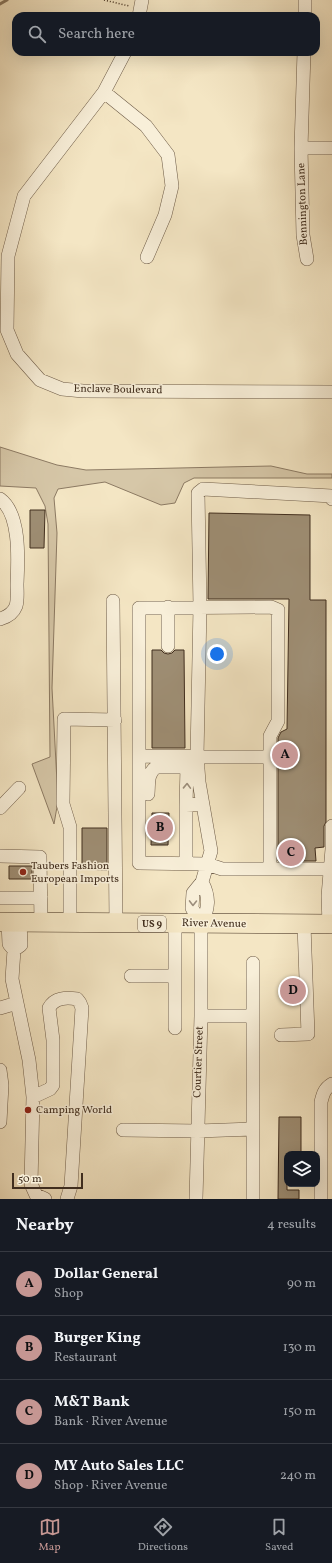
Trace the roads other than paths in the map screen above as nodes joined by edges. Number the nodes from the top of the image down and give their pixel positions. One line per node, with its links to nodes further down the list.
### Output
1 (305, 0): 2 (street)
2 (305, 12)
3 (123, 56): 5 (street, Enclave Boulevard)
4 (304, 56): 6 (street, Bennington Lane)
5 (104, 92): 8 (street); 10 (street, Enclave Boulevard)
6 (301, 148): 7 (street, Bennington Lane); 9 (street, Bennington Lane)
7 (332, 148)
8 (146, 257)
9 (307, 259)
10 (332, 392)
11 (0, 499): 16 (street)
12 (332, 499): 15 (street)
13 (114, 601): 18 (street)
14 (168, 607): 15 (street); 17 (street); 19 (street)
15 (200, 607): 20 (street); 21 (street)
16 (0, 619)
17 (168, 646)
18 (115, 720): 37 (street); 38 (street)
19 (140, 756): 21 (street); 28 (street)
20 (270, 756): 21 (street); 32 (street)
21 (194, 763): 23 (street); 24 (street, one-way to 21); 28 (street)
22 (19, 788): 25 (street)
23 (202, 804): 24 (street); 30 (street)
24 (186, 805): 29 (street)
25 (0, 808)
26 (332, 826): 31 (street)
27 (0, 856): 34 (street)
28 (148, 863): 29 (street)
29 (186, 863): 30 (street)
30 (207, 864): 32 (street); 40 (street)
31 (329, 868): 32 (street); 41 (street)
32 (270, 869)
33 (0, 898): 34 (street)
34 (40, 898): 36 (street)
35 (9, 922): 36 (highway, River Avenue / US 9); 46 (street)
36 (41, 922): 37 (highway, River Avenue / US 9)
37 (70, 923): 38 (highway, River Avenue / US 9)
38 (116, 924): 39 (highway, River Avenue / US 9)
39 (175, 924): 40 (highway, River Avenue / US 9); 45 (street)
40 (201, 924): 42 (highway, River Avenue / US 9); 48 (street, Courtier Street)
41 (330, 924): 42 (highway, River Avenue / US 9)
42 (304, 925): 51 (street)
43 (253, 963): 49 (street)
44 (131, 976): 45 (street)
45 (175, 976): 50 (street)
46 (17, 1003): 47 (street); 54 (street)
47 (0, 1008)
48 (201, 1016): 49 (street); 58 (street, Courtier Street)
49 (253, 1016): 56 (street)
50 (175, 1028)
51 (281, 1035)
52 (0, 1070): 55 (street)
53 (332, 1084): 63 (street)
54 (33, 1097): 59 (street); 60 (street)
55 (0, 1122)
56 (253, 1129): 58 (street); 62 (street)
57 (123, 1130): 58 (street)
58 (198, 1131): 61 (street, Courtier Street)
59 (45, 1199)
60 (67, 1199)
61 (196, 1199)
62 (253, 1199)
63 (321, 1199)

